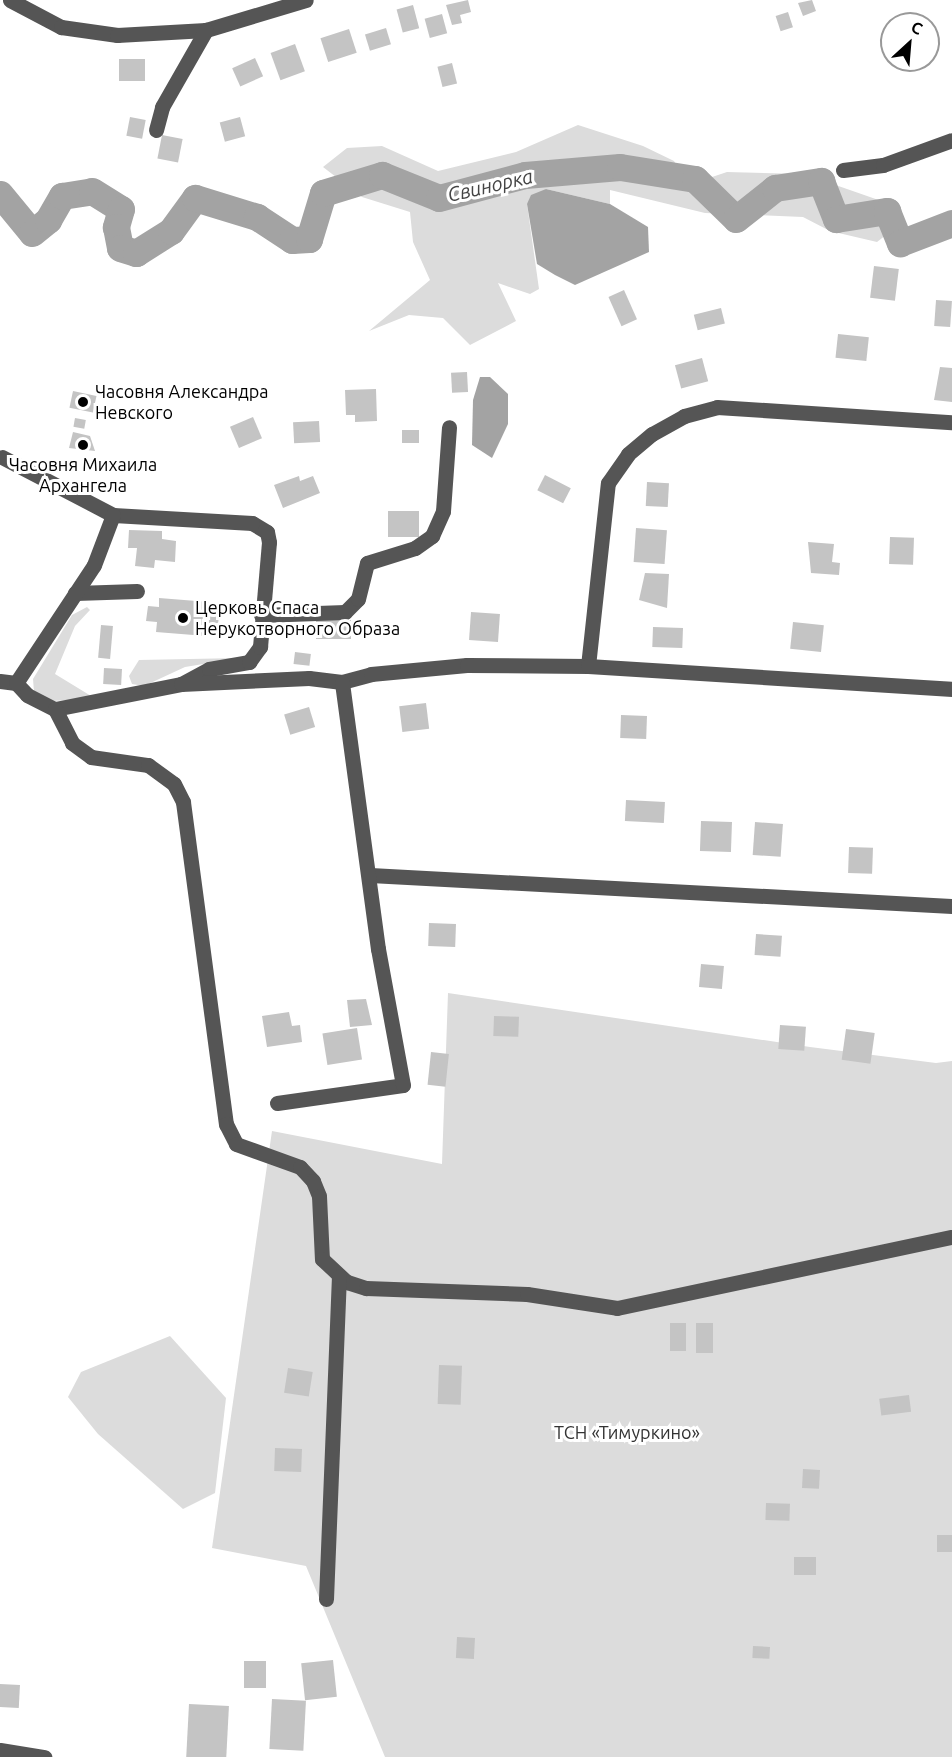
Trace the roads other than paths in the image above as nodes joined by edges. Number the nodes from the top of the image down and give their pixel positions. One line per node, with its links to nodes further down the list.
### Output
1 (10, 0): 3 (street)
2 (306, 0): 3 (street)
3 (206, 30): 4 (street)
4 (156, 130)
5 (952, 140): 6 (street)
6 (843, 170)
7 (952, 422): 14 (street)
8 (449, 427): 13 (street)
9 (2, 457): 10 (street)
10 (113, 515): 12 (street); 13 (street)
11 (137, 591): 12 (street)
12 (75, 593): 17 (street)
13 (261, 615): 18 (street)
14 (588, 666): 16 (street); 19 (street)
15 (0, 681): 17 (street)
16 (342, 682): 18 (street); 21 (street)
17 (16, 683): 20 (street)
18 (181, 684): 20 (street)
19 (952, 689)
20 (55, 709): 25 (street)
21 (370, 875): 22 (street); 23 (street)
22 (952, 906)
23 (277, 1103)
24 (952, 1237): 25 (street)
25 (339, 1276): 26 (street)
26 (326, 1599)
27 (0, 1750): 28 (street)
28 (44, 1757)

